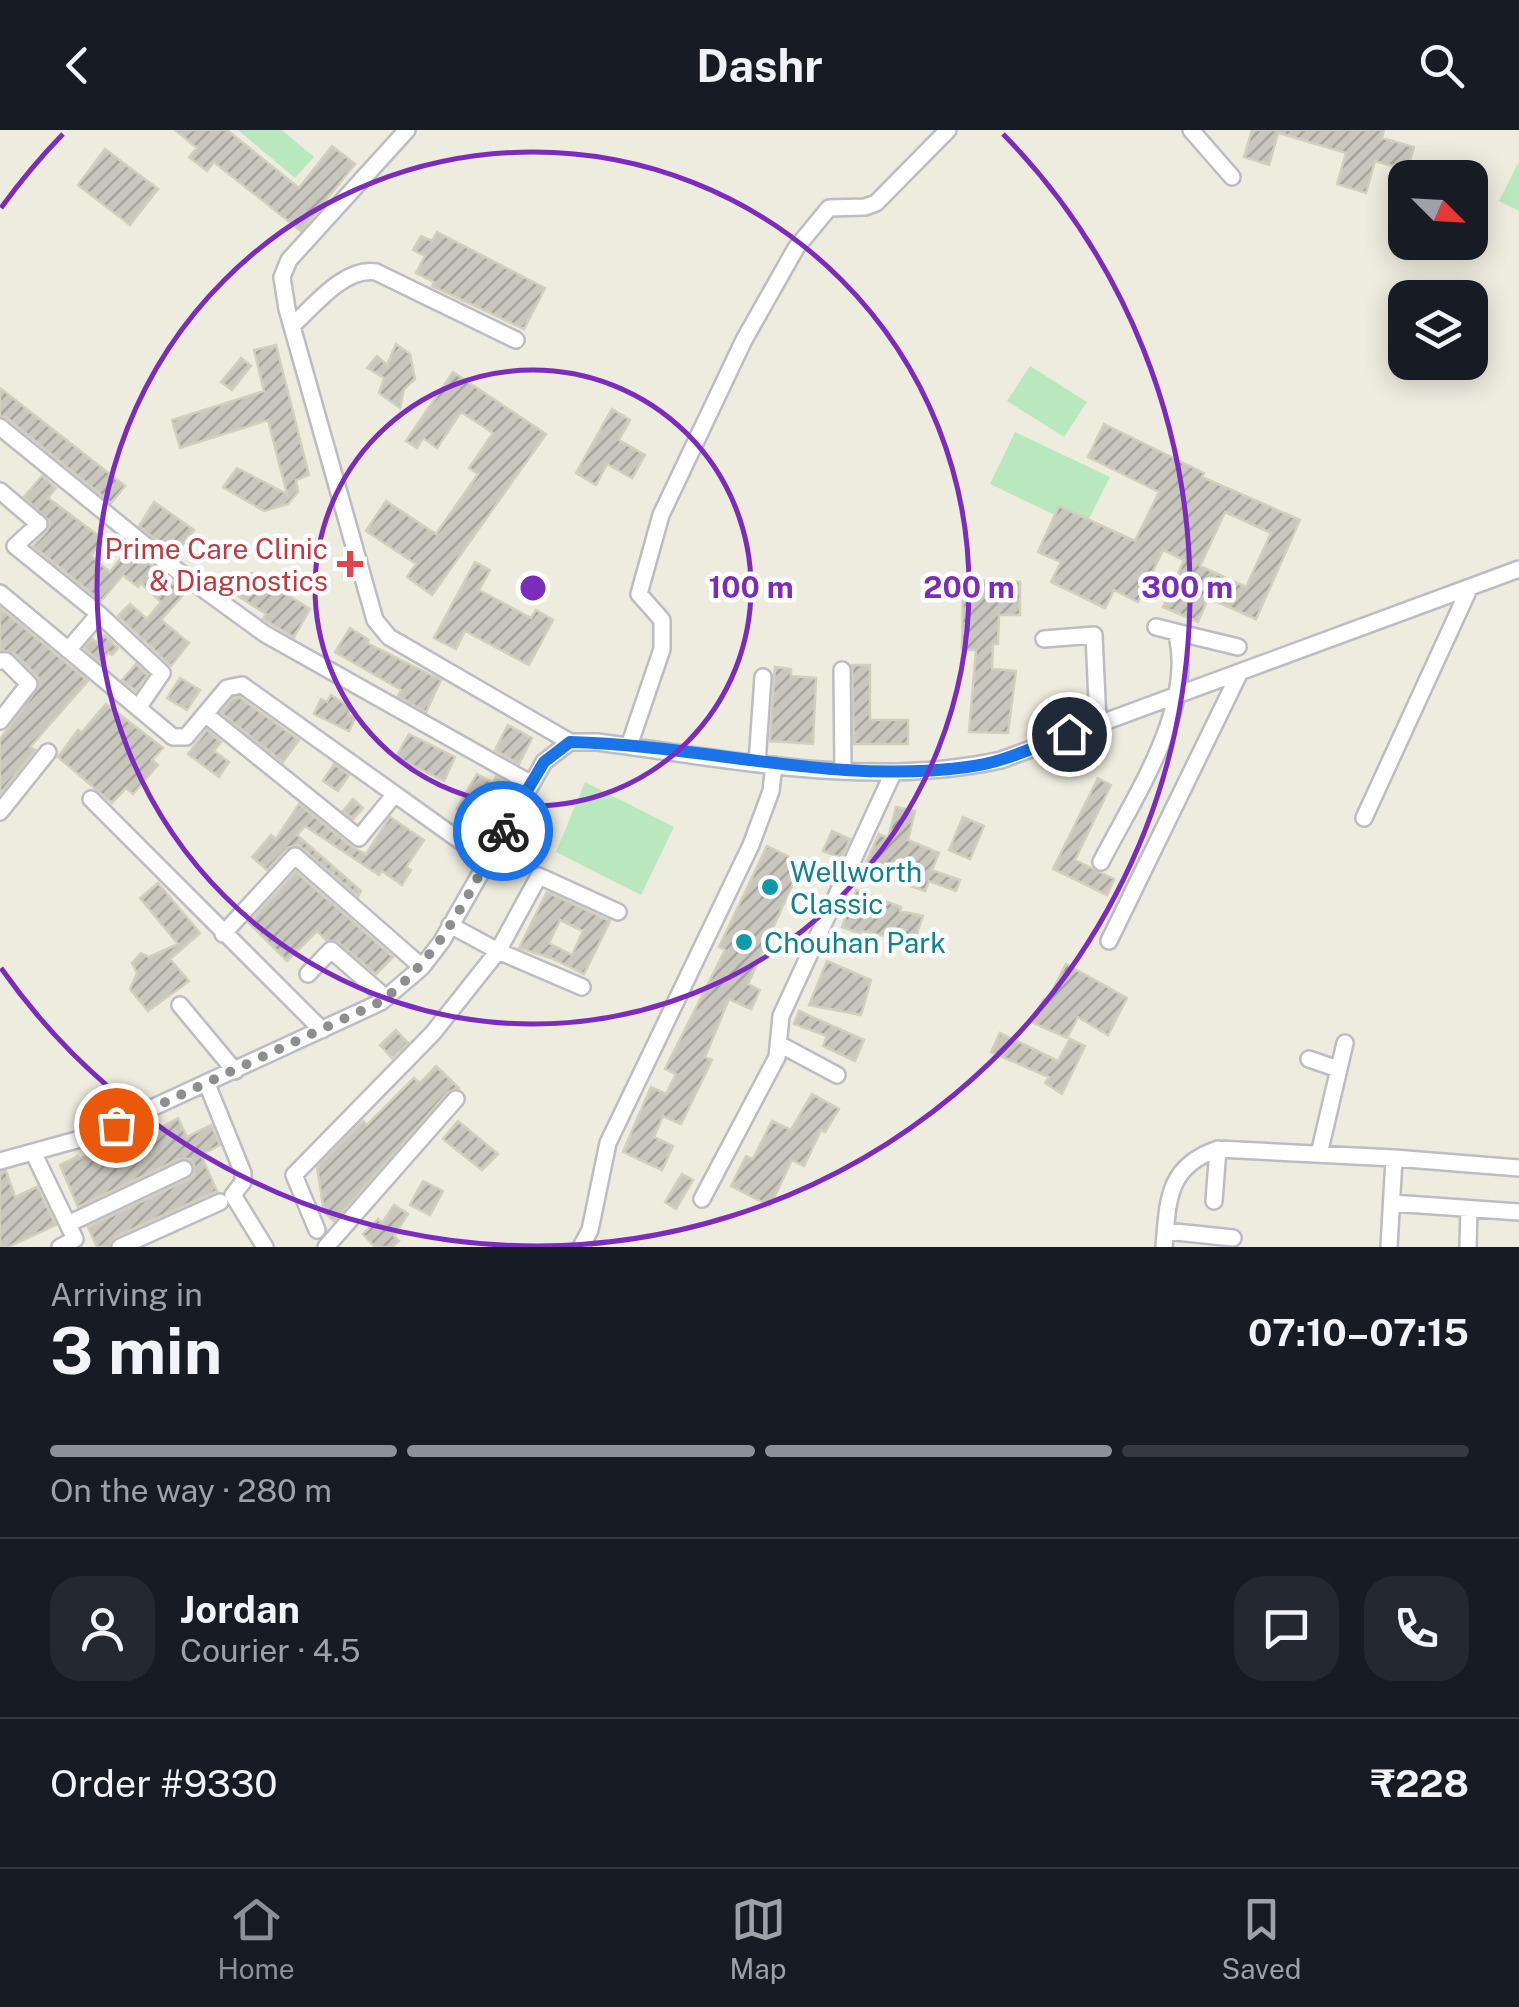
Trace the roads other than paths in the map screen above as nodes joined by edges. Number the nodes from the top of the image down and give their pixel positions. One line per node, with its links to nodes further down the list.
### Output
1 (407, 130): 5 (street)
2 (948, 130): 28 (street)
3 (1191, 130): 4 (street)
4 (1232, 177)
5 (292, 326): 6 (street); 27 (street)
6 (516, 340)
7 (0, 427): 33 (street)
8 (0, 491): 12 (street)
9 (1519, 570): 10 (street)
10 (1470, 588): 20 (street); 37 (street)
11 (0, 593): 17 (street)
12 (99, 614): 17 (street); 23 (street)
13 (1156, 627): 14 (street)
14 (1176, 632): 16 (street); 22 (street)
15 (1044, 639): 26 (street)
16 (1238, 648)
17 (68, 650): 23 (street)
18 (0, 661): 25 (street)
19 (842, 670): 31 (street)
20 (1240, 672): 22 (street); 43 (street)
21 (763, 676): 30 (street)
22 (1175, 695): 26 (street); 39 (street)
23 (138, 708): 24 (street)
24 (205, 714): 34 (street); 34 (street)
25 (0, 721)
26 (1098, 724): 32 (street)
27 (570, 742): 28 (street); 33 (street)
28 (628, 746): 30 (street)
29 (48, 752): 36 (street)
30 (765, 764): 31 (street); 80 (street)
31 (843, 770): 32 (street)
32 (893, 773): 52 (street)
33 (530, 783): 38 (street)
34 (395, 794): 38 (street)
35 (91, 800): 42 (street)
36 (0, 812)
37 (1364, 818)
38 (487, 860): 41 (street)
39 (1102, 862)
40 (618, 912): 44 (street)
41 (450, 925): 44 (street); 45 (street)
42 (223, 934): 45 (street); 50 (street)
43 (1109, 941)
44 (498, 951): 47 (street); 73 (street)
45 (422, 967): 48 (street)
46 (308, 974): 48 (street)
47 (582, 988)
48 (386, 998): 50 (street)
49 (180, 1005): 55 (street)
50 (322, 1030): 55 (street)
51 (1345, 1043): 54 (street)
52 (780, 1045): 56 (street); 66 (street)
53 (1309, 1060): 54 (street)
54 (1338, 1069): 61 (street)
55 (235, 1071): 57 (street)
56 (837, 1075)
57 (207, 1084): 60 (street); 78 (street)
58 (456, 1098): 79 (street)
59 (1218, 1149): 61 (street); 67 (street); 75 (street)
60 (33, 1152): 63 (street); 72 (street)
61 (1320, 1154): 62 (street)
62 (1394, 1158): 64 (street); 69 (street)
63 (0, 1161)
64 (1519, 1168)
65 (184, 1169): 72 (street)
66 (702, 1199)
67 (1214, 1201)
68 (220, 1202): 77 (street)
69 (1392, 1204): 70 (street); 81 (street)
70 (1469, 1209): 71 (street); 82 (street)
71 (1519, 1212)
72 (68, 1224): 76 (street)
73 (317, 1230)
74 (1233, 1238): 75 (street)
75 (1165, 1239)
76 (60, 1247)
77 (120, 1247)
78 (264, 1247)
79 (326, 1247)
80 (582, 1247)
81 (1389, 1247)
82 (1468, 1247)

